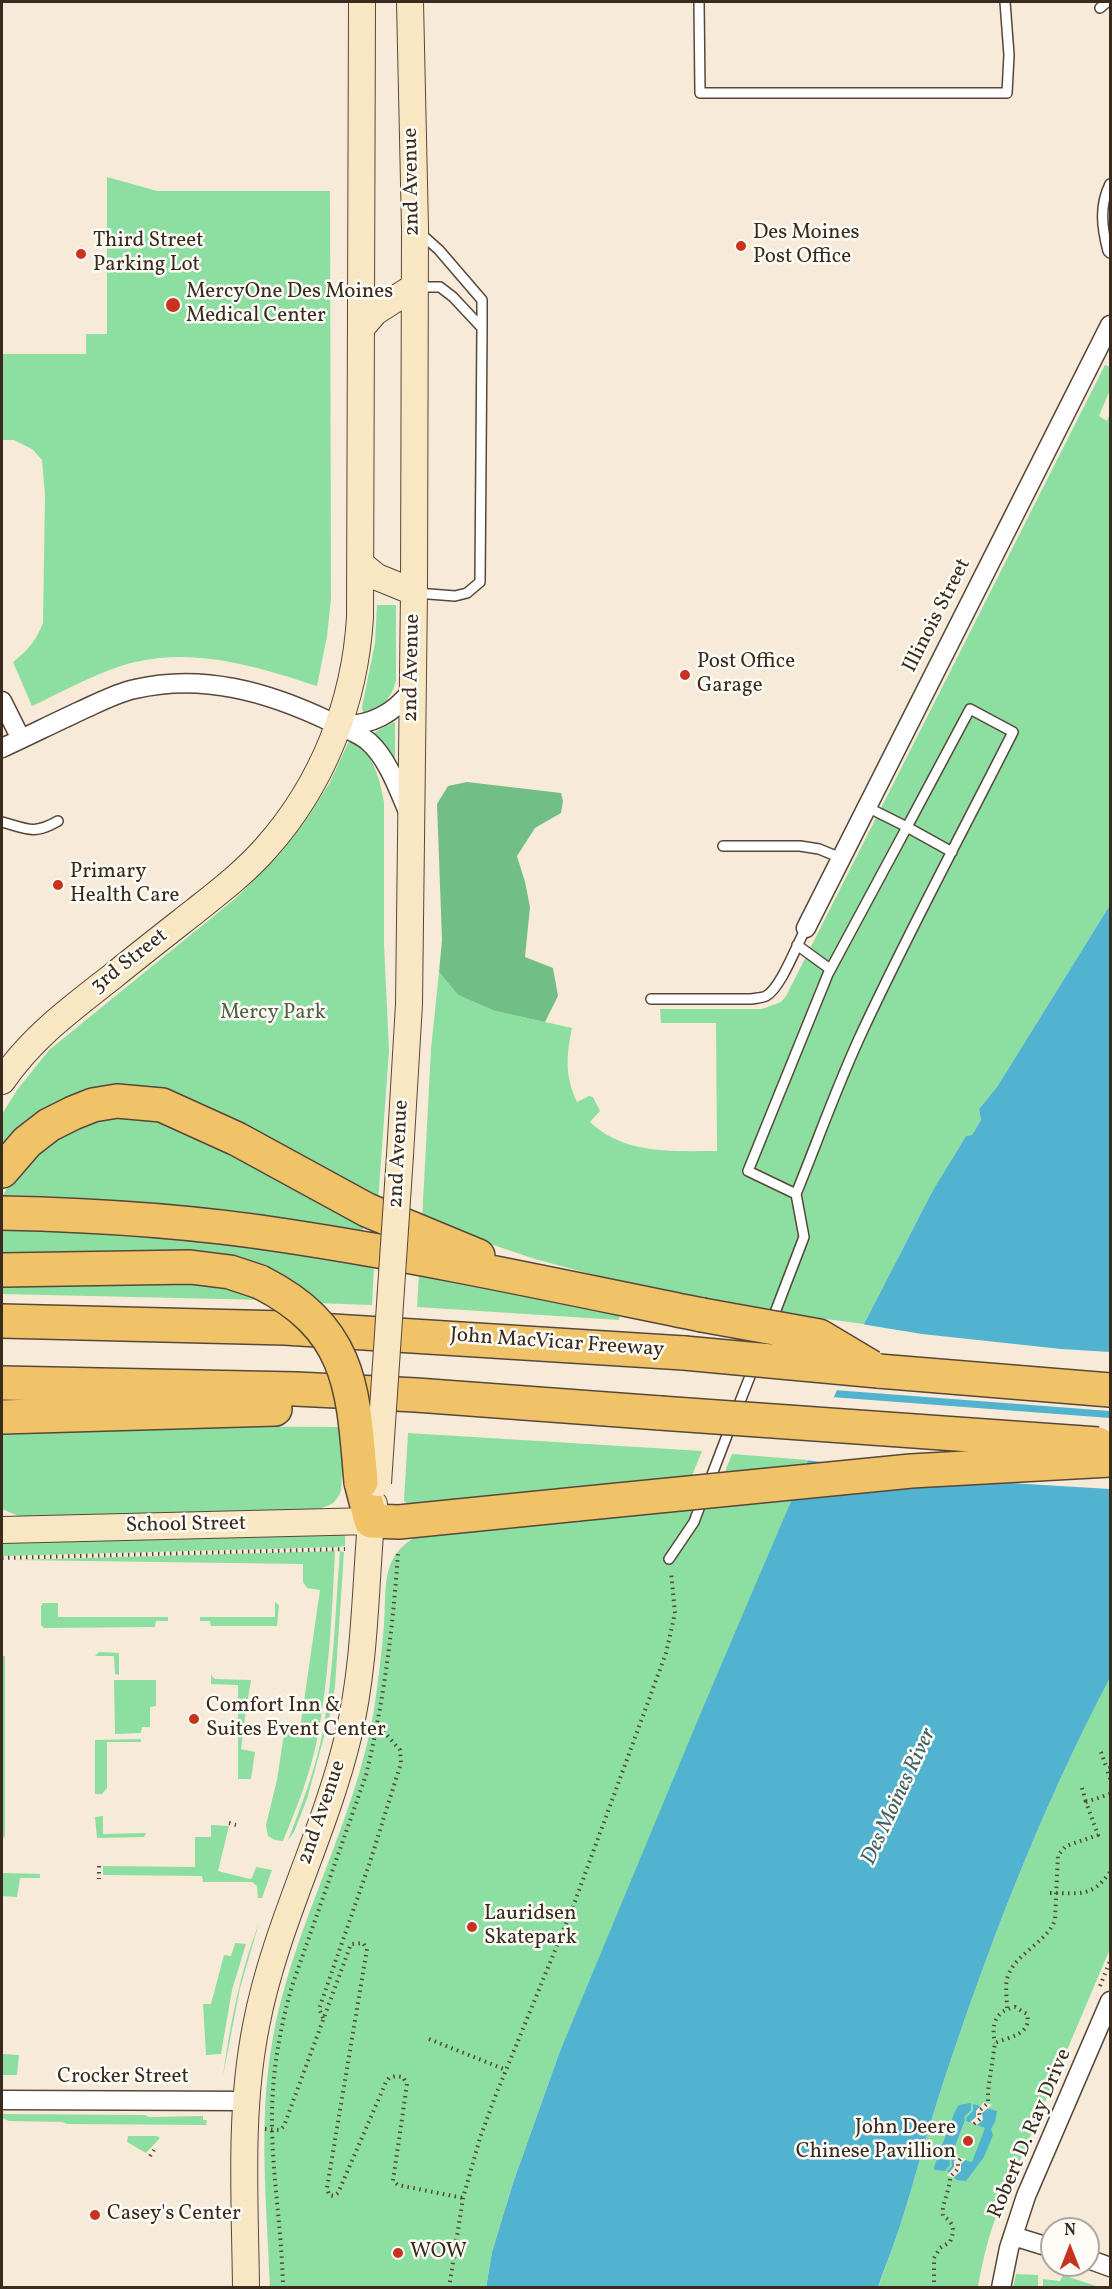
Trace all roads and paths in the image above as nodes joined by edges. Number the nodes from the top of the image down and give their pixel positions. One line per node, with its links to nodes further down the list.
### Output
1 (362, 2): 10 (main road)
2 (410, 2): 6 (main road, 2nd Avenue)
3 (699, 2): 4 (lane)
4 (1005, 2)
5 (1110, 184): 7 (lane)
6 (415, 228): 8 (main road, 2nd Avenue); 11 (lane)
7 (1110, 253)
8 (414, 286): 10 (main road); 11 (lane); 13 (main road, 2nd Avenue)
9 (1110, 325): 19 (street, Illinois Street)
10 (362, 327): 12 (main road)
11 (482, 328): 13 (lane)
12 (361, 564): 13 (main road); 16 (main road)
13 (414, 592): 14 (main road, 2nd Avenue)
14 (412, 690): 16 (street); 20 (main road, 2nd Avenue)
15 (2, 701): 17 (street)
16 (339, 726): 17 (street); 20 (street); 31 (main road, 3rd Street)
17 (21, 739): 18 (street)
18 (2, 748)
19 (867, 807): 23 (lane); 26 (street, Illinois Street)
20 (411, 819): 47 (main road, 2nd Avenue, bridge)
21 (58, 821): 22 (lane)
22 (2, 822)
23 (906, 827): 25 (lane); 25 (lane); 29 (lane)
24 (723, 846): 26 (lane)
25 (952, 852): 33 (lane)
26 (841, 858): 27 (street, Illinois Street)
27 (806, 928): 28 (lane)
28 (797, 945): 29 (lane); 30 (lane)
29 (830, 969): 33 (lane)
30 (651, 999)
31 (2, 1082)
32 (4, 1167): 36 (highway)
33 (796, 1194): 38 (lane)
34 (2, 1213): 36 (highway)
35 (2, 1270): 47 (highway, bridge)
36 (543, 1283): 40 (highway, bridge)
37 (2, 1322): 40 (highway, John MacVicar Freeway, bridge)
38 (766, 1335)
39 (762, 1346): 53 (lane)
40 (878, 1371): 42 (highway, John MacVicar Freeway)
41 (2, 1383): 43 (highway)
42 (1110, 1390)
43 (546, 1404): 44 (highway); 45 (highway, bridge)
44 (2, 1418)
45 (1110, 1445)
46 (1110, 1460): 48 (highway, bridge)
47 (370, 1482): 48 (highway)
48 (371, 1521): 49 (main road, School Street); 75 (main road, 2nd Avenue)
49 (2, 1530)
50 (345, 1549): 52 (path)
51 (398, 1552): 54 (path)
52 (2, 1558)
53 (669, 1559): 73 (path)
54 (377, 1725): 70 (path); 77 (path)
55 (1101, 1752): 56 (path)
56 (1109, 1768): 57 (path)
57 (1110, 1779)
58 (1082, 1788): 60 (path)
59 (1110, 1794): 60 (path)
60 (1086, 1802): 67 (path)
61 (229, 1823): 62 (path)
62 (236, 1825)
63 (99, 1866): 65 (path)
64 (1110, 1872): 67 (path)
65 (99, 1879)
66 (1050, 1893): 67 (path)
67 (1057, 1893): 69 (path)
68 (1110, 2001): 82 (street, Robert D. Ray Drive)
69 (1007, 2008): 72 (path); 72 (path)
70 (323, 2019): 77 (path); 81 (path)
71 (429, 2039): 73 (path)
72 (995, 2043): 76 (path)
73 (506, 2070): 81 (path)
74 (2, 2100): 75 (street, Crocker Street)
75 (245, 2101): 84 (main road, 2nd Avenue)
76 (974, 2124)
77 (272, 2129): 85 (path)
78 (154, 2150): 79 (path)
79 (150, 2156)
80 (962, 2158): 87 (path)
81 (463, 2198): 86 (path)
82 (1013, 2236): 83 (street); 88 (street, Robert D. Ray Drive)
83 (1040, 2244)
84 (246, 2288)
85 (283, 2288)
86 (449, 2288)
87 (934, 2288)
88 (1001, 2288)

